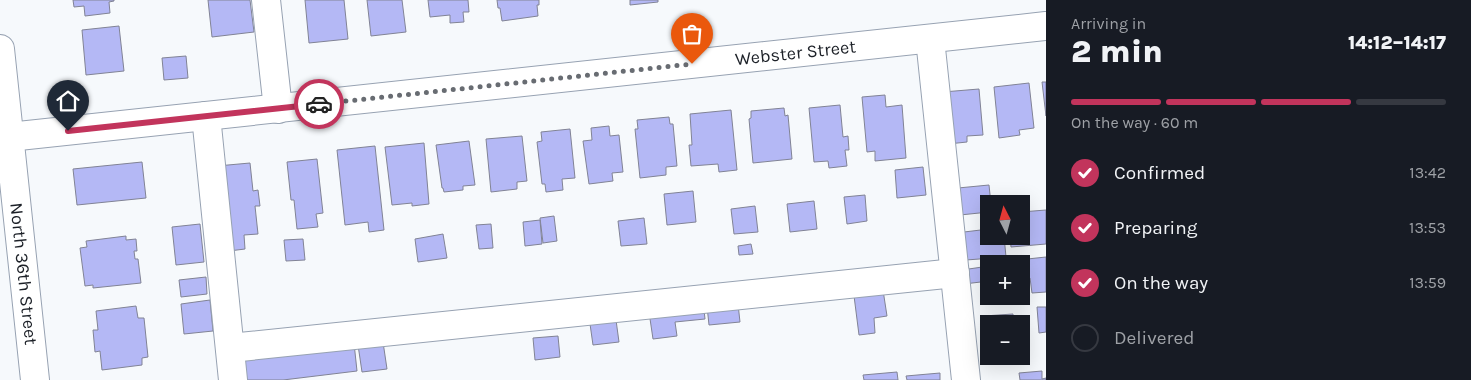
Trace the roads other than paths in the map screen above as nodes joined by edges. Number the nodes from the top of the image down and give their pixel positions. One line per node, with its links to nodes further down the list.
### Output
1 (266, 0): 5 (street)
2 (1046, 26): 3 (street, Webster Street)
3 (930, 39): 5 (street, Webster Street); 8 (street)
4 (0, 49): 7 (street, North 36th Street)
5 (278, 109): 6 (street, Webster Street)
6 (206, 116): 7 (street, Webster Street); 9 (street)
7 (10, 137): 10 (street, North 36th Street)
8 (955, 273): 9 (street); 12 (street)
9 (230, 348): 11 (street)
10 (35, 380)
11 (233, 380)
12 (966, 380)

